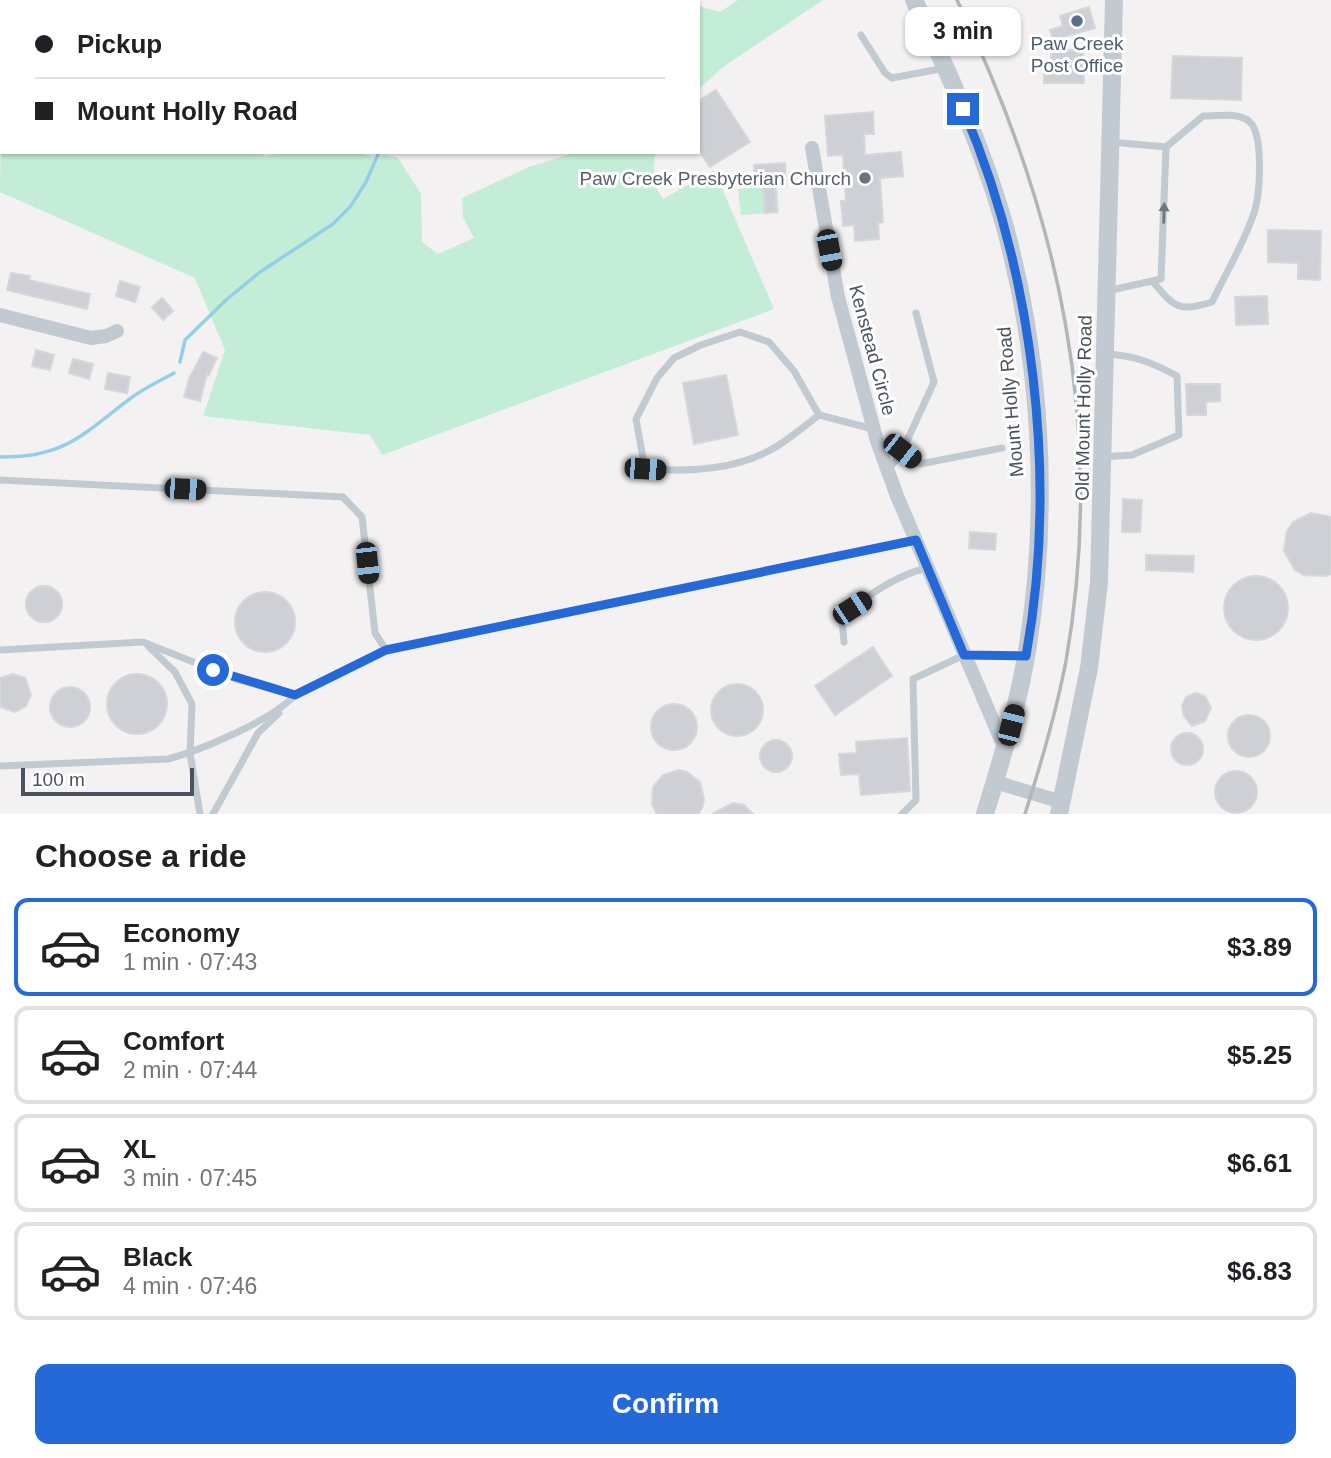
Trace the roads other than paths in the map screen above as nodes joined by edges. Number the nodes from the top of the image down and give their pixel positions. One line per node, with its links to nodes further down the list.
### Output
1 (914, 0): 4 (street, Mount Holly Road)
2 (1114, 0): 5 (street, Old Mount Holly Road)
3 (861, 35): 4 (lane)
4 (946, 68): 28 (street, Mount Holly Road)
5 (1111, 142): 6 (lane); 9 (street, Old Mount Holly Road)
6 (1166, 147): 8 (lane, one-way to 6); 8 (lane)
7 (812, 148): 15 (street, Kenstead Circle)
8 (1157, 281): 9 (lane)
9 (1106, 291): 13 (street, Old Mount Holly Road)
10 (916, 313): 17 (lane)
11 (0, 315): 12 (street)
12 (117, 331)
13 (1104, 354): 18 (street, Old Mount Holly Road); 18 (lane)
14 (819, 415): 14 (lane); 15 (lane)
15 (874, 429): 19 (street, Kenstead Circle)
16 (1002, 448): 17 (lane)
17 (902, 451): 19 (lane)
18 (1102, 457): 35 (street, Old Mount Holly Road)
19 (887, 470): 21 (street, Kenstead Circle)
20 (0, 480): 26 (lane)
21 (916, 540): 22 (street, Kenstead Circle); 26 (lane)
22 (928, 567): 24 (lane); 27 (street, Kenstead Circle)
23 (143, 642): 25 (lane); 29 (lane); 32 (lane)
24 (844, 642)
25 (0, 650)
26 (386, 650): 29 (lane)
27 (964, 655): 28 (lane); 31 (street, Kenstead Circle); 38 (lane)
28 (1026, 656): 31 (street, Mount Holly Road)
29 (295, 695): 30 (lane)
30 (283, 708): 32 (lane); 37 (lane)
31 (1005, 749): 34 (street, Mount Holly Road)
32 (190, 753): 33 (lane); 36 (lane)
33 (0, 766)
34 (995, 782): 35 (street); 39 (street, Mount Holly Road)
35 (1061, 808)
36 (200, 814)
37 (213, 814)
38 (902, 814)
39 (985, 814)

